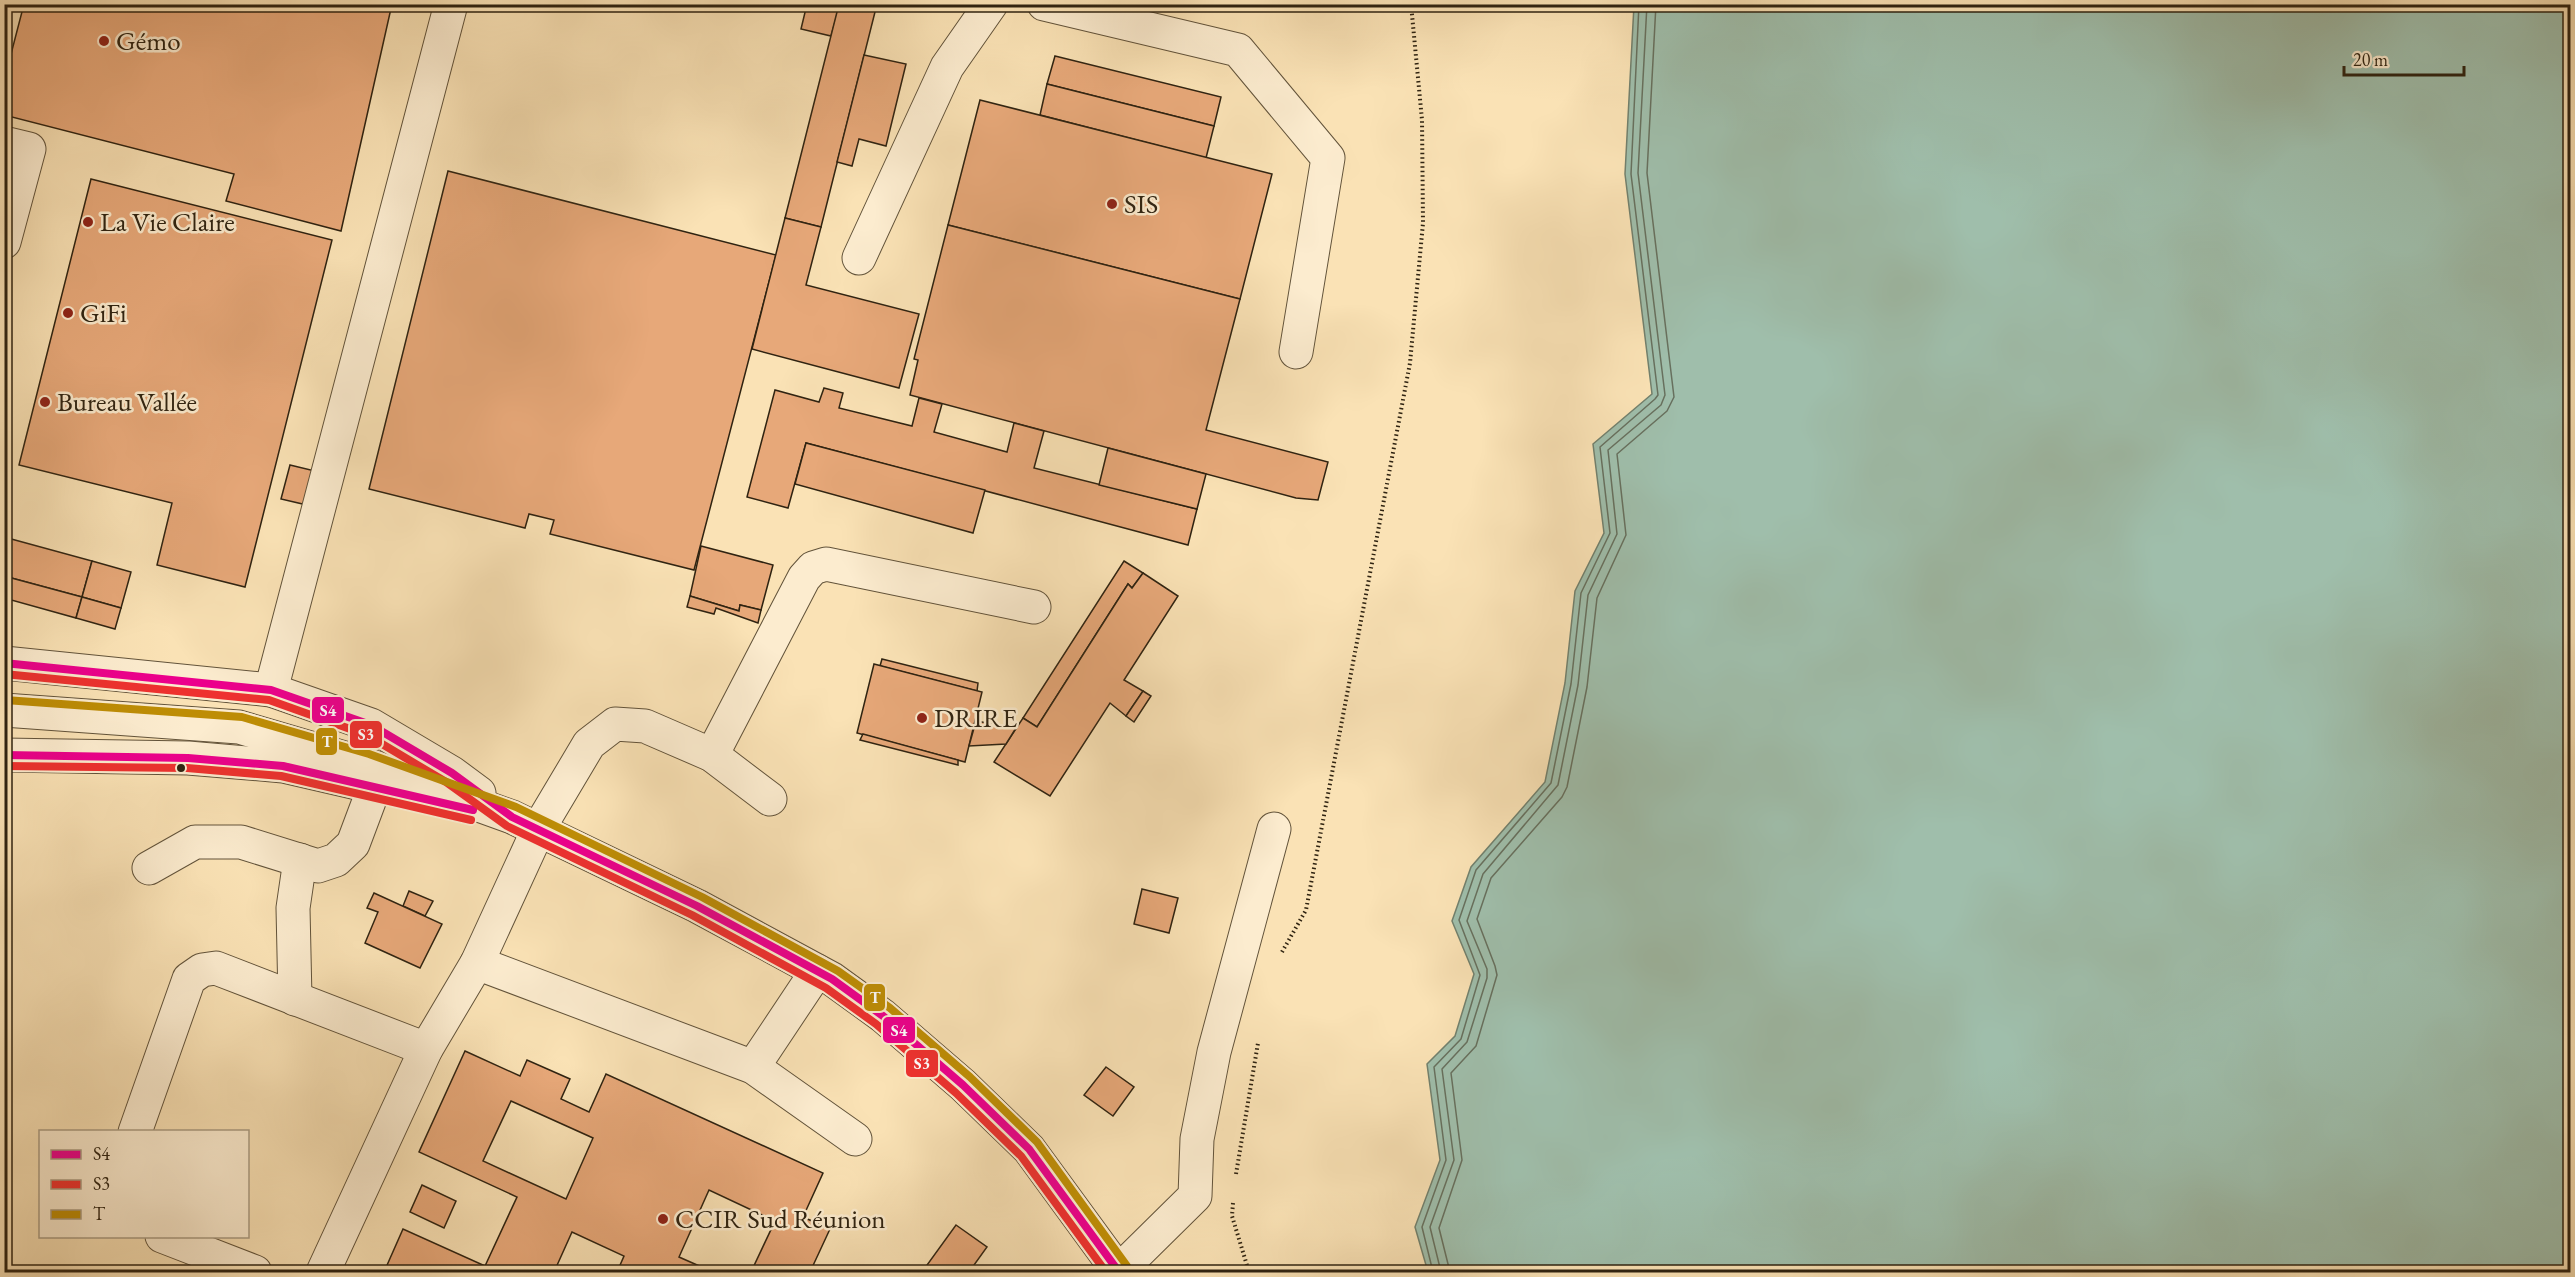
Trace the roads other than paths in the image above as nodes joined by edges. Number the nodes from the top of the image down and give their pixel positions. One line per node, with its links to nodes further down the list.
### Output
1 (451, 4): 10 (street)
2 (991, 4): 6 (street)
3 (1044, 4): 7 (street)
4 (4, 143): 5 (street)
5 (4, 242)
6 (859, 258)
7 (1296, 352)
8 (1034, 607): 13 (street)
9 (4, 663): 10 (street)
10 (271, 690): 16 (street)
11 (4, 710): 16 (street)
12 (4, 755): 14 (street)
13 (712, 756): 15 (street); 16 (street)
14 (374, 788): 16 (street); 18 (street)
15 (770, 799)
16 (526, 823): 20 (street); 21 (street)
17 (1274, 829): 30 (street)
18 (300, 860): 19 (street); 22 (street)
19 (149, 868)
20 (477, 963): 23 (street); 24 (street)
21 (817, 971): 24 (street); 30 (street)
22 (295, 999): 23 (street); 25 (street)
23 (426, 1049): 29 (street)
24 (753, 1067): 26 (street)
25 (135, 1130)
26 (855, 1139)
27 (167, 1238): 28 (street)
28 (255, 1272)
29 (323, 1272)
30 (1119, 1272)

